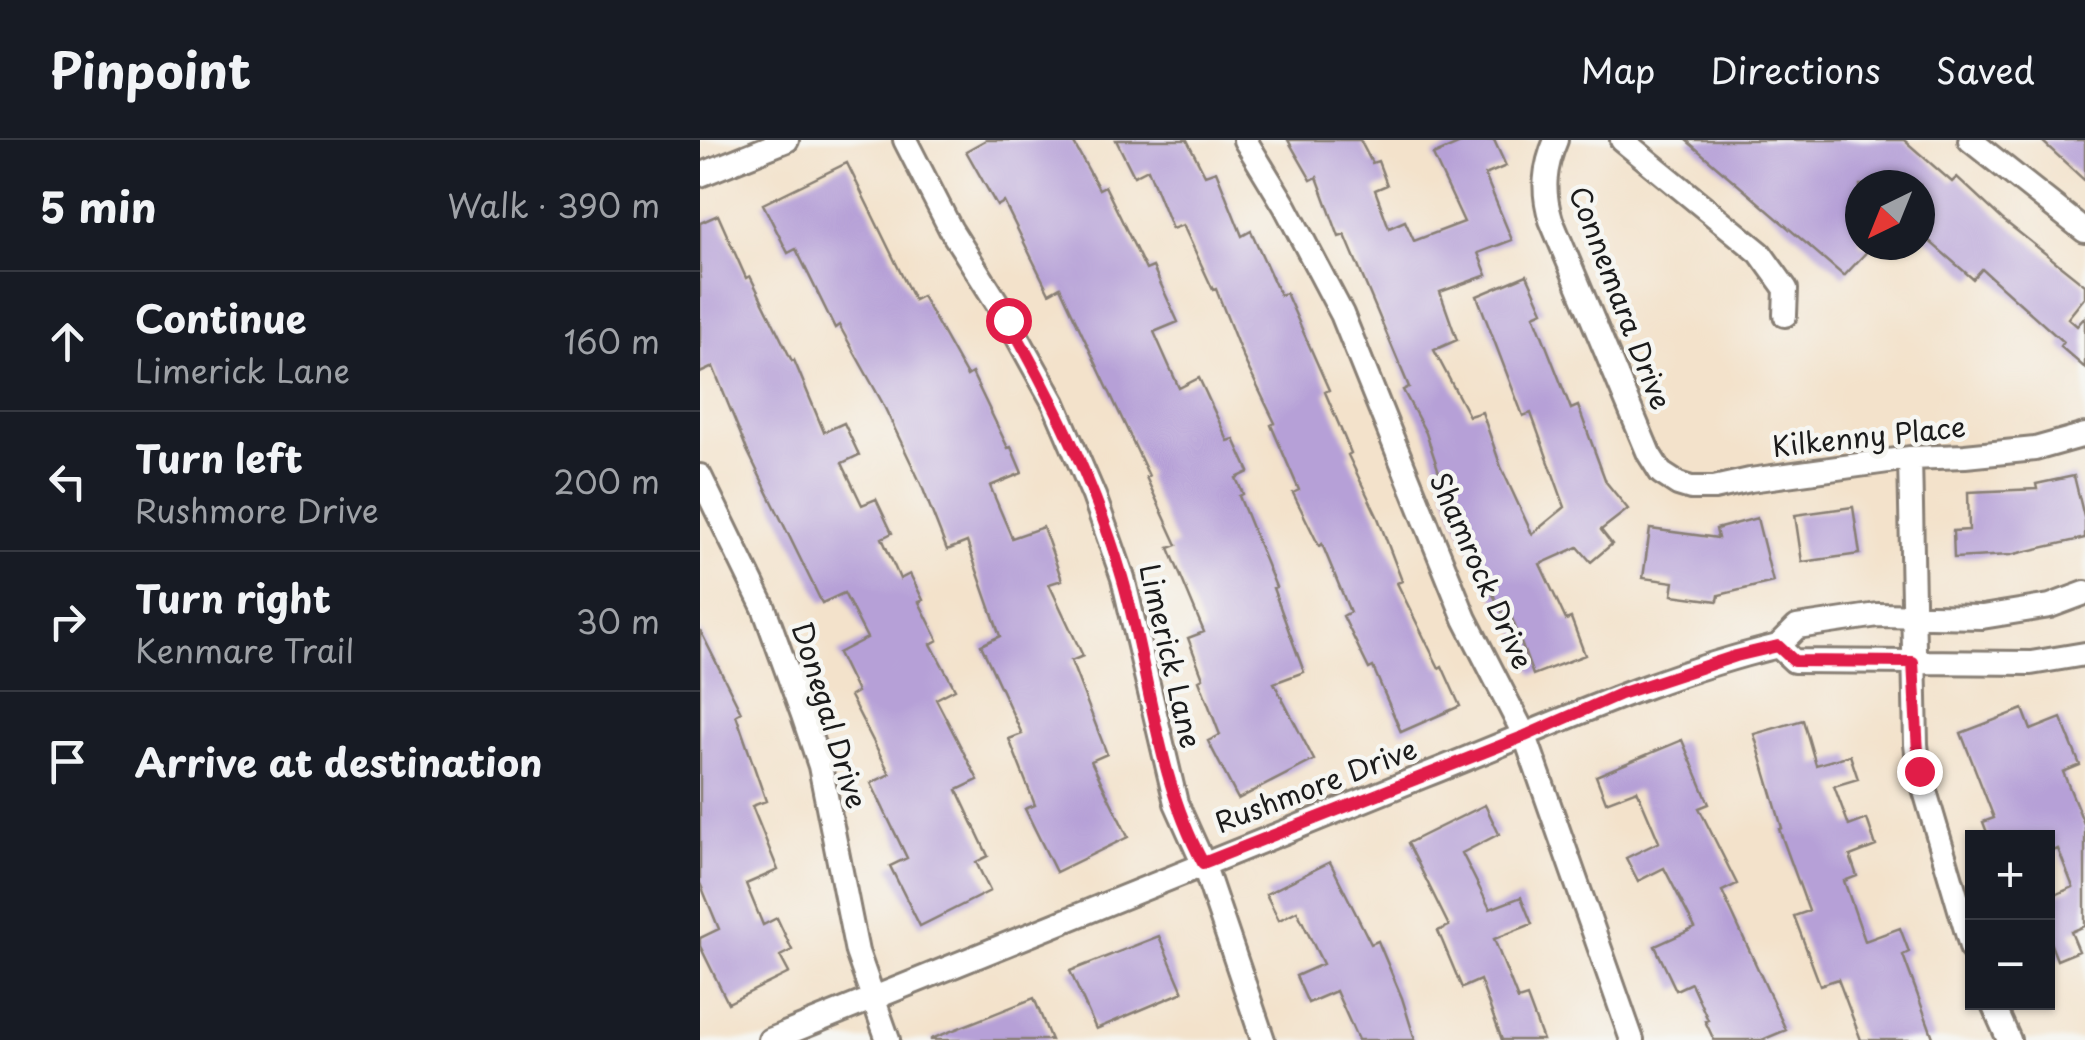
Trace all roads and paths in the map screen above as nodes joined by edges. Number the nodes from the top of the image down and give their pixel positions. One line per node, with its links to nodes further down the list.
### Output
1 (787, 140): 7 (street)
2 (905, 140): 20 (street, Limerick Lane)
3 (1245, 140): 19 (street, Shamrock Drive)
4 (1556, 140): 12 (street, Connemara Drive)
5 (1622, 140): 9 (street)
6 (1970, 140): 8 (street)
7 (700, 174)
8 (2085, 231)
9 (1785, 315)
10 (2085, 435): 11 (street, Kilkenny Place)
11 (1910, 458): 12 (street, Kilkenny Place); 15 (street)
12 (1662, 473)
13 (700, 476): 22 (street, Donegal Drive)
14 (2085, 593): 15 (street, Rushmore Drive)
15 (1913, 614): 16 (street, Rushmore Drive); 18 (street)
16 (1778, 646): 18 (street); 19 (street, Rushmore Drive)
17 (2085, 654): 18 (street)
18 (1913, 662): 21 (street)
19 (1525, 736): 20 (street, Rushmore Drive); 27 (street, Shamrock Drive)
20 (1203, 863): 22 (street, Rushmore Drive); 26 (street, Limerick Lane)
21 (1965, 926)
22 (875, 998): 24 (street, Rushmore Drive); 25 (street, Donegal Drive)
23 (1996, 1010): 28 (street)
24 (770, 1040)
25 (888, 1040)
26 (1263, 1040)
27 (1632, 1040)
28 (2009, 1040)

